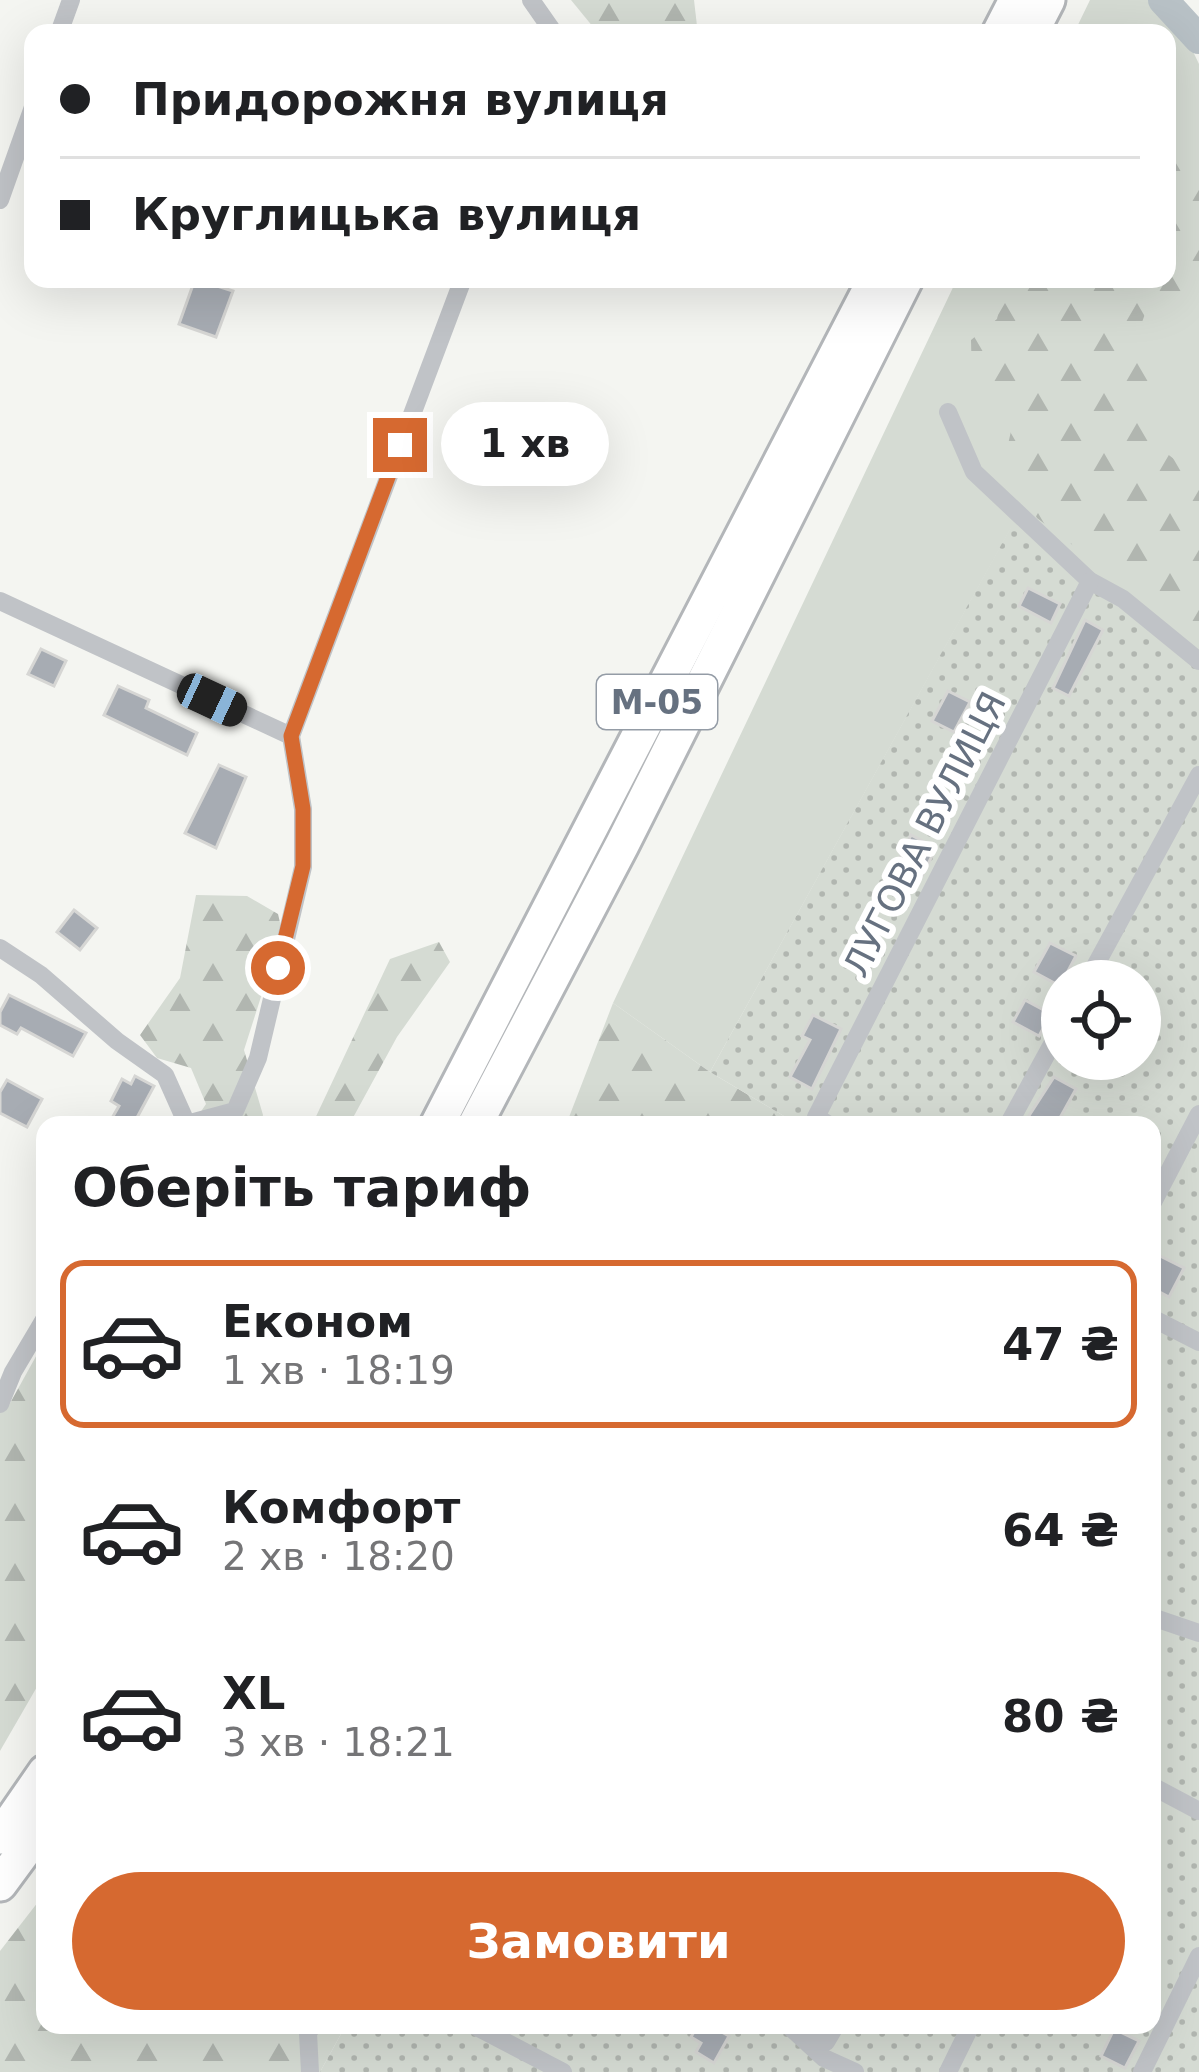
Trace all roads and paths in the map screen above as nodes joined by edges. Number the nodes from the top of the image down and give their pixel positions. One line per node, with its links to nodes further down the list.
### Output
1 (24, 132): 2 (street)
2 (0, 200)
3 (460, 288): 10 (street)
4 (869, 288): 18 (highway, М-05)
5 (901, 288): 19 (highway, М-05)
6 (948, 412): 7 (street)
7 (1090, 581): 9 (street); 20 (street, ЛУГОВА ВУЛИЦЯ)
8 (0, 602): 10 (street)
9 (1199, 661)
10 (291, 736): 17 (street)
11 (1199, 775): 13 (street)
12 (0, 948): 16 (street)
13 (1098, 960)
14 (1041, 1064): 21 (street)
15 (1199, 1114): 22 (street)
16 (181, 1116)
17 (215, 1116)
18 (442, 1116)
19 (480, 1116)
20 (825, 1116)
21 (1013, 1116)
22 (1161, 1187)
23 (1161, 1323): 25 (street)
24 (36, 1333): 26 (street)
25 (1199, 1342)
26 (0, 1404)
27 (1161, 1620): 28 (street)
28 (1199, 1634)
29 (36, 1785): 33 (highway)
30 (1161, 1791): 31 (street)
31 (1199, 1810)
32 (36, 1835): 34 (highway)
33 (0, 1837)
34 (0, 1884)
35 (1199, 1956): 36 (street)
36 (1161, 2033)
37 (308, 2034): 42 (street)
38 (490, 2034): 43 (street)
39 (799, 2034): 44 (street)
40 (967, 2034): 45 (street)
41 (1161, 2034): 46 (street)
42 (310, 2072)
43 (563, 2072)
44 (855, 2072)
45 (948, 2072)
46 (1142, 2072)

